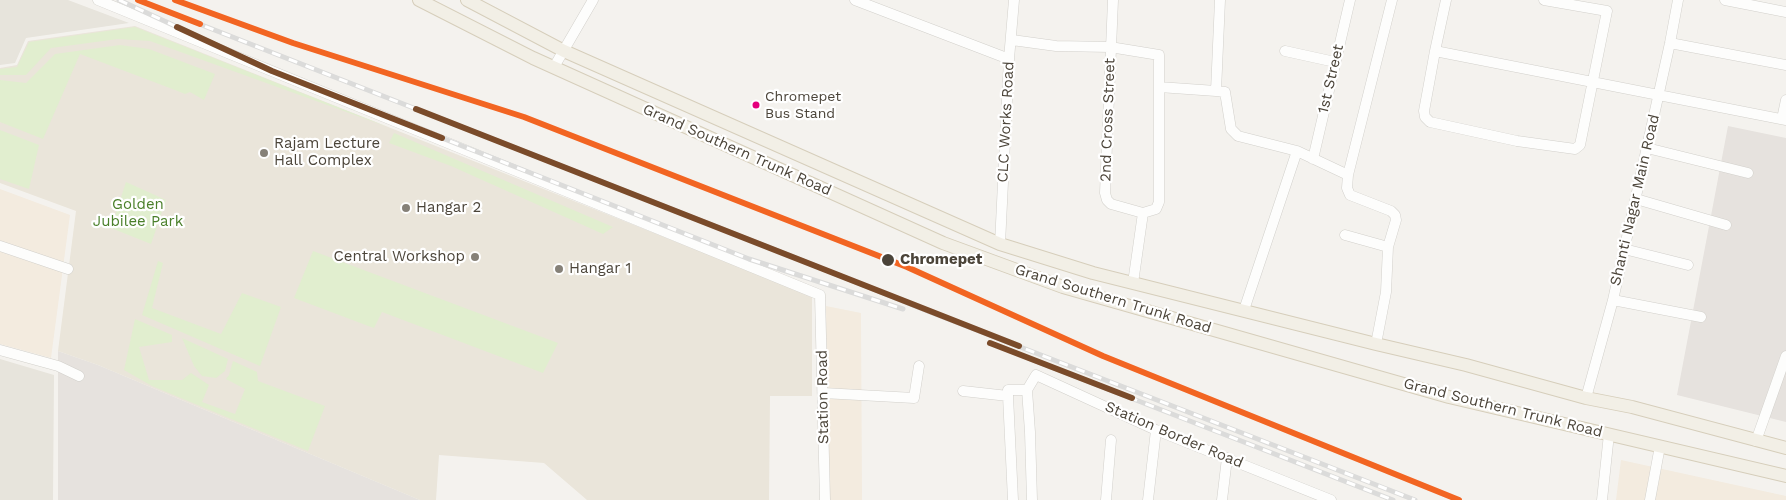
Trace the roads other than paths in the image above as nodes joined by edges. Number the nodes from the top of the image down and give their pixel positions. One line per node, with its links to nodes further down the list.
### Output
1 (98, 0): 59 (street, Station Road)
2 (419, 0): 26 (main road, Grand Southern Trunk Road)
3 (466, 0): 22 (main road, Grand Southern Trunk Road)
4 (593, 0): 22 (street)
5 (855, 0): 15 (street)
6 (1014, 0): 17 (street, CLC Works Road)
7 (1113, 0): 19 (street, 2nd Cross Street)
8 (1220, 0): 29 (street)
9 (1350, 0): 24 (street, 1st Street)
10 (1392, 0): 37 (street)
11 (1446, 0): 21 (street)
12 (1544, 0): 27 (street)
13 (1678, 0): 18 (street, Shanti Nagar Main Road)
14 (1725, 0): 16 (street)
15 (878, 4): 23 (street)
16 (1786, 12)
17 (1012, 40): 19 (street); 23 (street, CLC Works Road)
18 (1670, 43): 25 (street); 30 (street, Shanti Nagar Main Road)
19 (1110, 47): 28 (street); 39 (street, 2nd Cross Street)
20 (1285, 51): 24 (street)
21 (1435, 51): 27 (street); 27 (street)
22 (564, 52): 26 (street); 42 (main road, Grand Southern Trunk Road)
23 (1009, 59): 42 (street, CLC Works Road)
24 (1335, 62): 35 (street, 1st Street)
25 (1786, 65)
26 (554, 67): 63 (main road, Grand Southern Trunk Road)
27 (1593, 81): 30 (street)
28 (1159, 87): 29 (street); 39 (street)
29 (1216, 91): 34 (street)
30 (1659, 94): 32 (street); 33 (street, Shanti Nagar Main Road)
31 (1786, 100): 32 (street)
32 (1784, 119)
33 (1647, 148): 36 (street); 38 (street, Shanti Nagar Main Road)
34 (1297, 152): 35 (street); 50 (street)
35 (1313, 159): 37 (street)
36 (1748, 173)
37 (1348, 175): 44 (street)
38 (1636, 200): 40 (street); 45 (street, Shanti Nagar Main Road)
39 (1143, 213): 48 (street)
40 (1726, 225)
41 (1345, 235): 44 (street)
42 (1000, 244): 48 (main road, Grand Southern Trunk Road)
43 (0, 246): 47 (street)
44 (1388, 247): 52 (street)
45 (1624, 249): 46 (street); 49 (street, Shanti Nagar Main Road)
46 (1688, 265)
47 (68, 269)
48 (1132, 283): 50 (main road, Grand Southern Trunk Road)
49 (1613, 300): 51 (street); 61 (street, Shanti Nagar Main Road)
50 (1244, 310): 52 (main road, Grand Southern Trunk Road)
51 (1700, 317)
52 (1376, 344): 61 (main road, Grand Southern Trunk Road)
53 (0, 350): 56 (street)
54 (1786, 356): 65 (street)
55 (918, 366): 59 (street)
56 (79, 376)
57 (1027, 390): 60 (street); 62 (street, Station Border Road); 72 (street)
58 (963, 391): 60 (street)
59 (823, 393): 70 (street, Station Road)
60 (1008, 396): 71 (street)
61 (1586, 398): 65 (main road, Grand Southern Trunk Road)
62 (1156, 430): 68 (street, Station Border Road); 74 (street)
63 (1609, 434): 66 (main road, Grand Southern Trunk Road); 77 (street)
64 (1111, 440): 73 (street)
65 (1756, 441): 67 (main road, Grand Southern Trunk Road)
66 (1660, 446): 69 (main road, Grand Southern Trunk Road); 78 (street)
67 (1786, 448)
68 (1227, 458): 75 (street); 76 (street, Station Border Road)
69 (1786, 476)
70 (825, 500)
71 (1013, 500)
72 (1032, 500)
73 (1106, 500)
74 (1148, 500)
75 (1222, 500)
76 (1331, 500)
77 (1602, 500)
78 (1650, 500)

